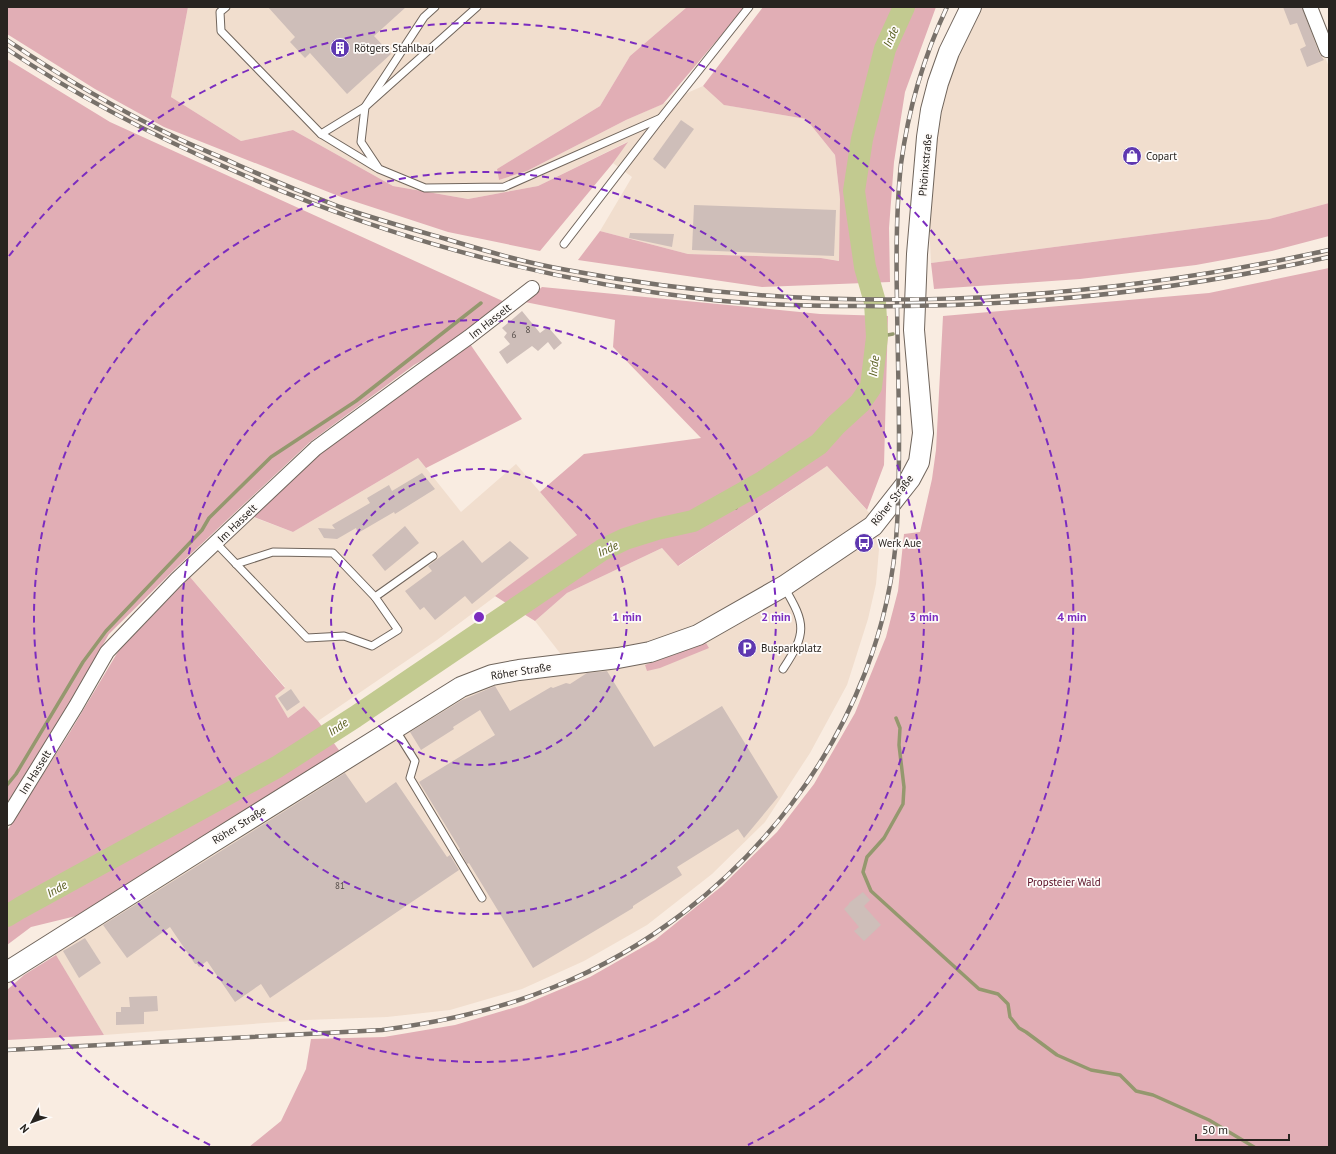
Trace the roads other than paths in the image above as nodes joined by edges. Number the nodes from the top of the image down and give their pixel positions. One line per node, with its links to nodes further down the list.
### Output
1 (226, 7): 10 (lane)
2 (435, 7): 8 (lane)
3 (477, 7): 8 (lane)
4 (749, 7): 9 (lane)
5 (971, 7): 14 (main road, Phönixstraße)
6 (1310, 7): 7 (street)
7 (1327, 50)
8 (364, 108): 10 (lane); 11 (lane)
9 (661, 118): 11 (lane); 12 (lane)
10 (321, 134): 11 (lane)
11 (379, 169)
12 (564, 244)
13 (532, 288): 15 (street, Im Hasselt)
14 (914, 330): 18 (main road, Röher Straße)
15 (216, 543): 17 (lane); 22 (street, Im Hasselt)
16 (433, 556): 19 (lane)
17 (236, 564): 19 (lane); 19 (lane)
18 (784, 586): 20 (lane); 21 (main road, Röher Straße)
19 (375, 597)
20 (782, 668)
21 (395, 729): 23 (lane); 24 (main road, Röher Straße)
22 (7, 818)
23 (482, 898)
24 (7, 972)

